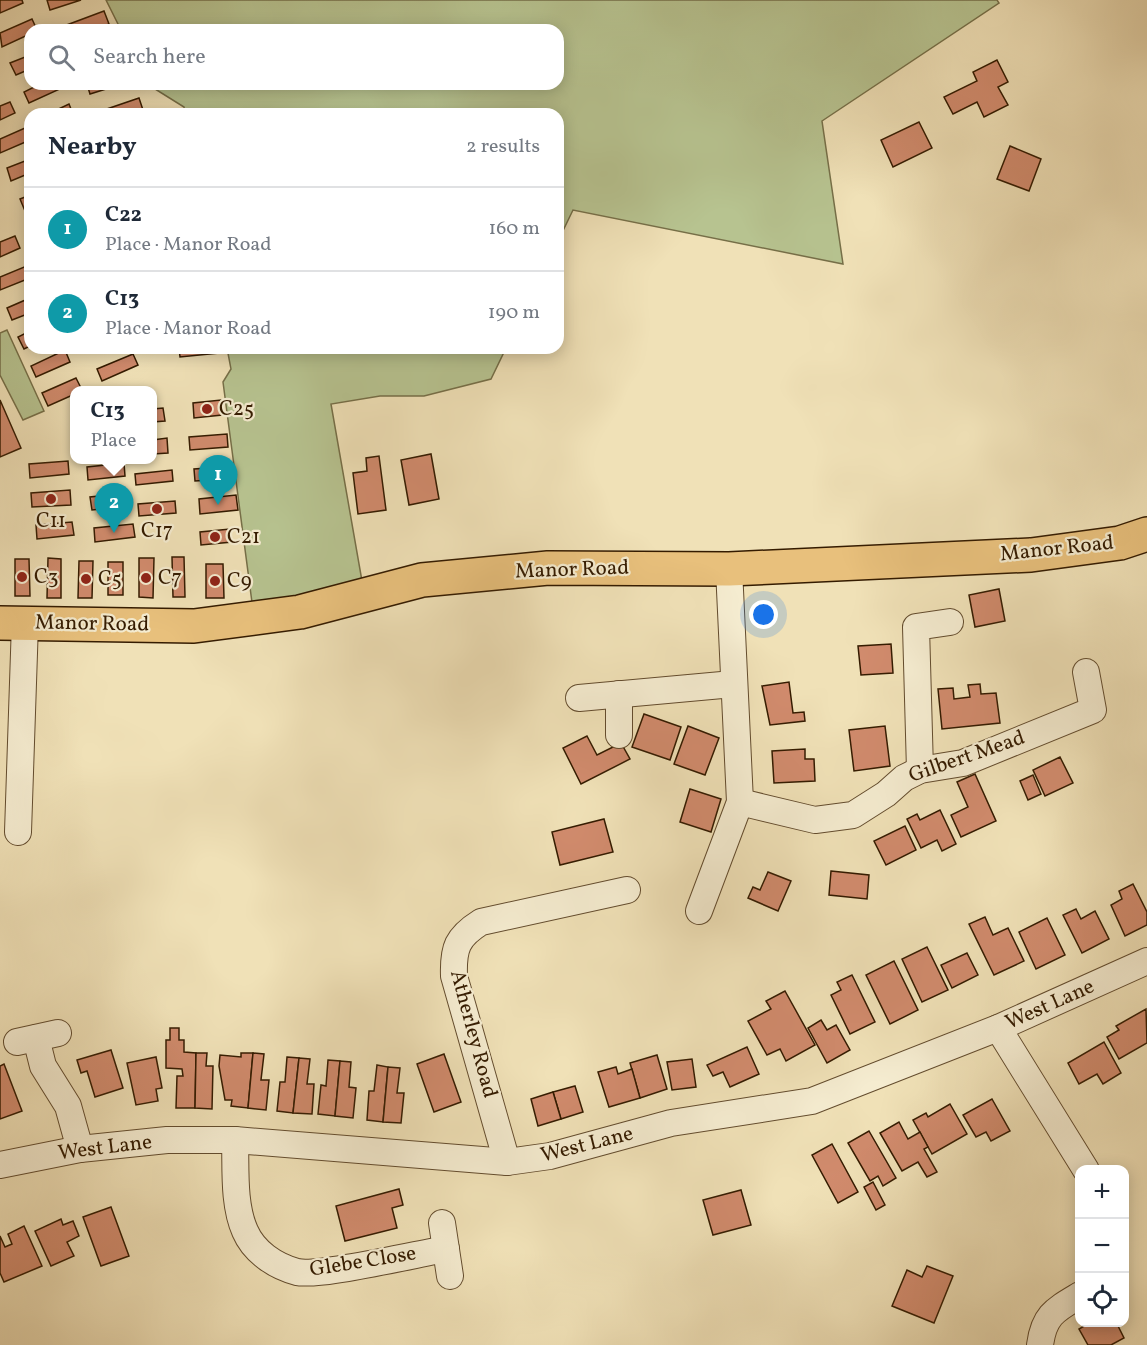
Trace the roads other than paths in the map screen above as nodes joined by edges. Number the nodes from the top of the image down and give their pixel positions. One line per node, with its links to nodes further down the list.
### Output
1 (1147, 534): 2 (main road, Manor Road)
2 (729, 569): 4 (main road, Manor Road); 6 (street)
3 (950, 622): 10 (street)
4 (12, 623): 12 (street)
5 (1086, 672): 10 (street, Gilbert Mead)
6 (733, 684): 7 (street); 11 (street)
7 (619, 694): 8 (street); 9 (street)
8 (579, 698)
9 (619, 735)
10 (920, 770): 11 (street, Gilbert Mead)
11 (740, 802): 14 (street)
12 (18, 832)
13 (627, 890): 20 (street, Atherley Road)
14 (699, 911)
15 (1147, 961): 16 (street, West Lane)
16 (998, 1028): 20 (street, West Lane); 22 (street)
17 (37, 1038): 19 (street)
18 (235, 1140): 19 (street, West Lane); 20 (street, West Lane); 24 (street, Glebe Close)
19 (80, 1149): 21 (street, West Lane)
20 (507, 1162)
21 (0, 1165)
22 (1083, 1165)
23 (442, 1223): 24 (street, Glebe Close)
24 (446, 1249): 25 (street, Glebe Close)
25 (450, 1276)
26 (1075, 1298): 27 (street)
27 (1040, 1345)

